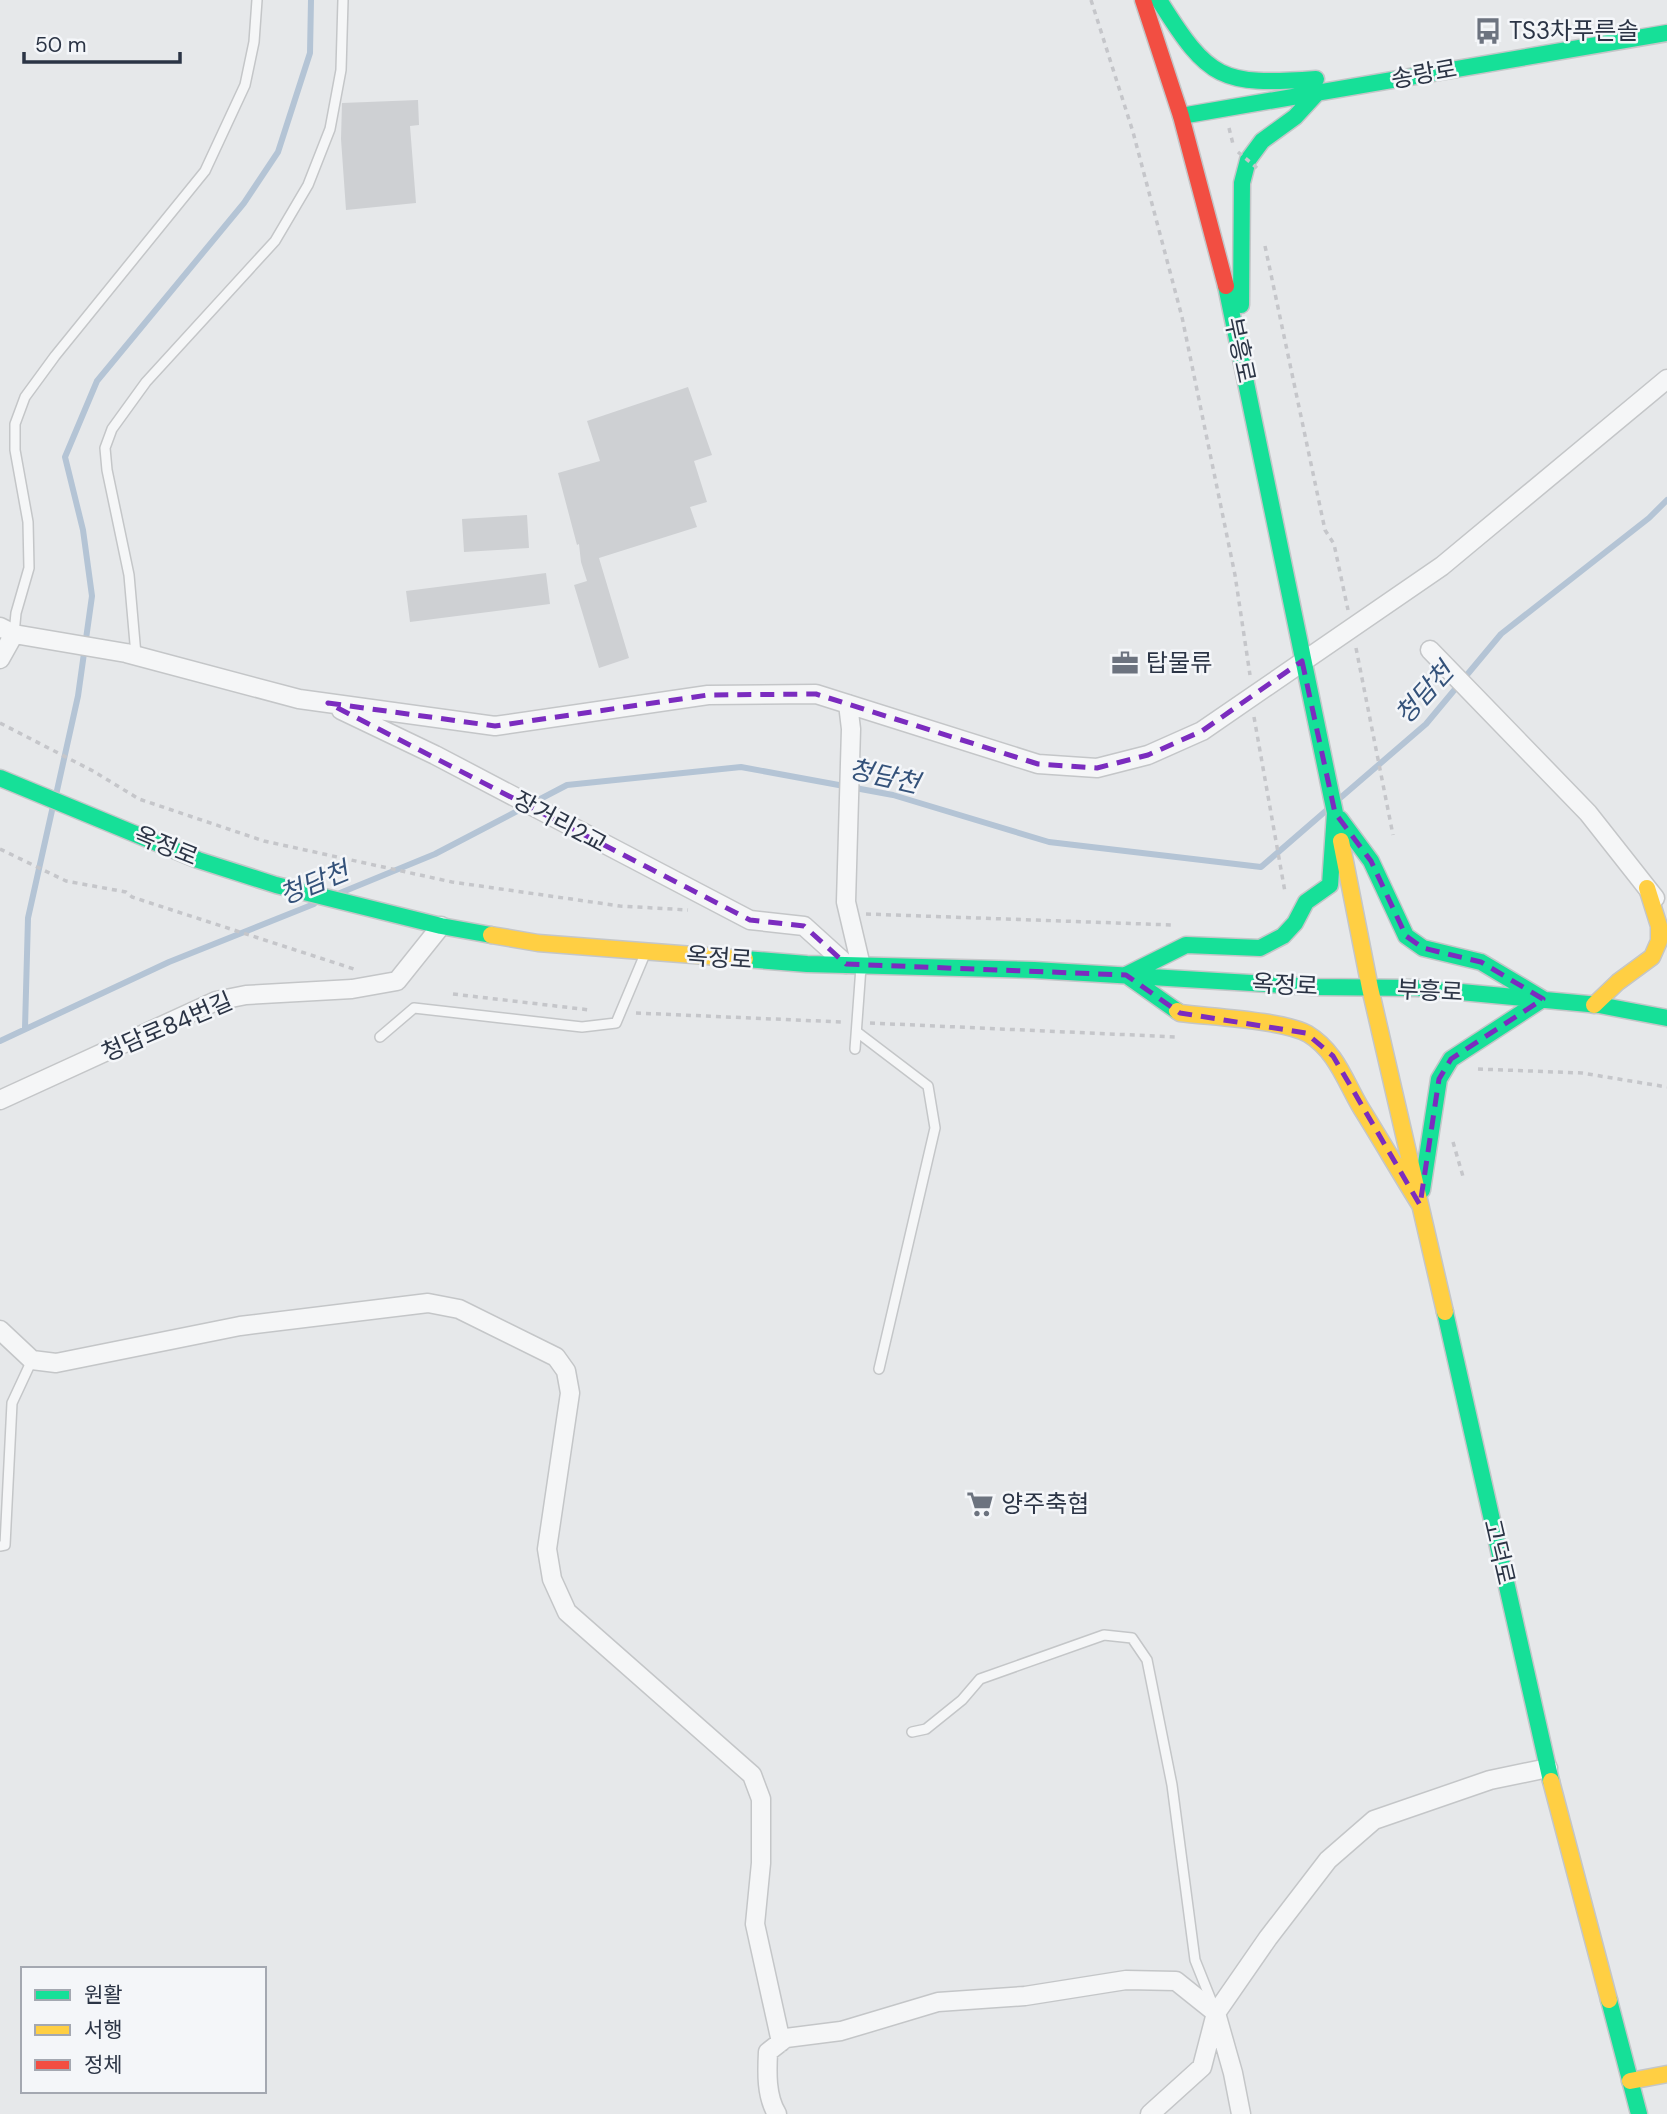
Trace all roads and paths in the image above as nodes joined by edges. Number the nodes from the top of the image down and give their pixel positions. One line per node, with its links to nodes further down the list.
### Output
1 (257, 0): 16 (lane)
2 (343, 0): 18 (lane)
3 (1091, 0): 21 (path)
4 (1143, 0): 9 (main road, 부흥로)
5 (1159, 0): 7 (main road)
6 (1667, 33): 7 (main road, 송랑로)
7 (1411, 76): 8 (main road, 송랑로)
8 (1318, 92): 9 (main road, 송랑로); 13 (main road)
9 (1181, 116): 13 (main road, 부흥로)
10 (1238, 152): 11 (path, bridge)
11 (1262, 176)
12 (1264, 242): 15 (path)
13 (1241, 352): 20 (main road, 부흥로)
14 (1667, 379): 15 (street)
15 (1352, 627): 20 (street); 27 (path)
16 (7, 630): 18 (street); 19 (street)
17 (1430, 650): 29 (street)
18 (131, 654): 22 (street)
19 (0, 659)
20 (1302, 661): 21 (street); 26 (main road, 부흥로)
21 (1252, 696): 23 (street); 30 (path)
22 (328, 704): 23 (street); 37 (street, 장거리2교)
23 (848, 704): 32 (street)
24 (0, 723): 31 (path)
25 (0, 778): 34 (main road, 옥정로)
26 (1335, 813): 39 (main road); 40 (main road, 부흥로); 42 (main road)
27 (1393, 835)
28 (0, 849): 38 (path)
29 (1647, 888): 33 (street); 43 (main road)
30 (1286, 896)
31 (697, 910)
32 (848, 911): 35 (path); 37 (street)
33 (1667, 915)
34 (441, 926): 36 (main road, 옥정로); 52 (street, 청담로84번길)
35 (1184, 926)
36 (645, 953): 37 (main road, 옥정로); 44 (lane)
37 (853, 965): 39 (main road, 옥정로); 46 (lane)
38 (358, 970)
39 (1126, 975): 40 (main road, 옥정로); 53 (main road)
40 (1370, 988): 42 (main road, 부흥로); 53 (main road, 고덕로)
41 (453, 994): 44 (path)
42 (1543, 999): 43 (main road, 부흥로); 53 (main road)
43 (1594, 1005): 45 (main road, 부흥로)
44 (621, 1012): 46 (path); 47 (lane)
45 (1667, 1017)
46 (857, 1027): 48 (path); 49 (lane); 56 (lane)
47 (380, 1037)
48 (1177, 1037)
49 (855, 1049)
50 (1474, 1069): 51 (path)
51 (1667, 1087)
52 (0, 1100)
53 (1420, 1205): 59 (main road, 고덕로)
54 (0, 1330): 55 (street)
55 (32, 1360): 57 (lane); 61 (street)
56 (879, 1369)
57 (0, 1546)
58 (912, 1732): 60 (lane)
59 (1548, 1768): 60 (street); 63 (main road, 고덕로)
60 (1216, 2013): 61 (street); 65 (street); 66 (street)
61 (780, 2042): 64 (street)
62 (1667, 2074): 63 (main road)
63 (1630, 2081): 67 (main road, 고덕로)
64 (777, 2114)
65 (1150, 2114)
66 (1241, 2114)
67 (1639, 2114)

